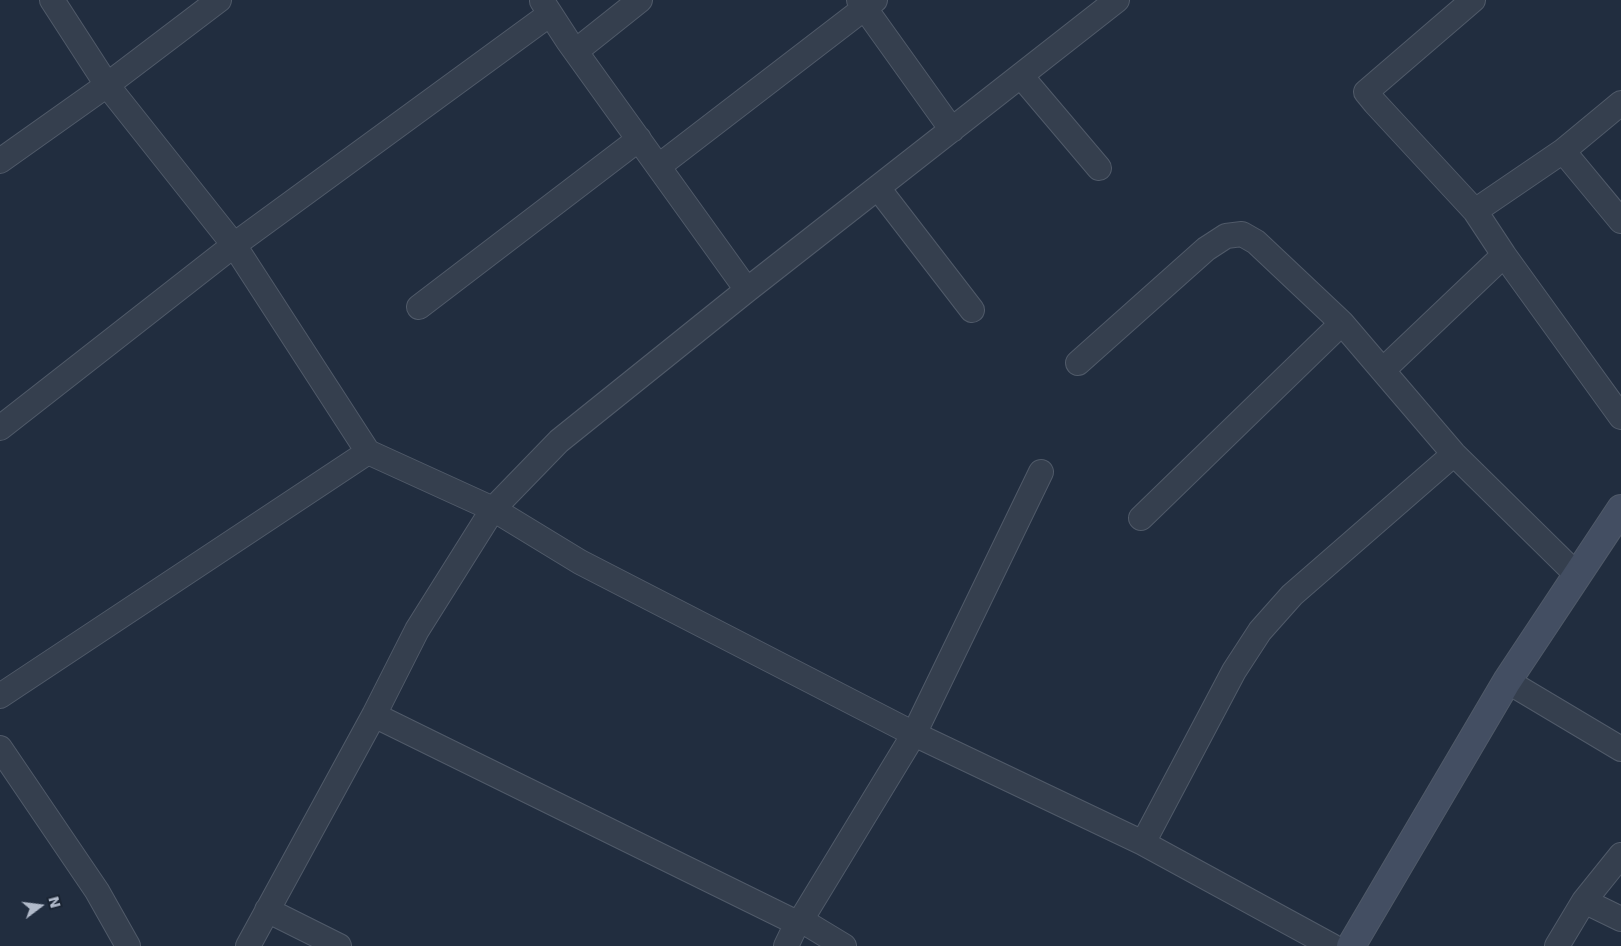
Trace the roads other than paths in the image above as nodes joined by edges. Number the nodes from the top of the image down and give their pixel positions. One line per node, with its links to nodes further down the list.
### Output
1 (52, 0): 10 (street)
2 (218, 0): 10 (street)
3 (640, 0): 8 (street)
4 (1118, 0): 9 (street)
5 (1473, 0): 19 (street)
6 (866, 3): 12 (street); 16 (street)
7 (545, 7): 8 (street); 21 (street)
8 (576, 52): 13 (street)
9 (1021, 76): 12 (street); 17 (street)
10 (107, 85): 15 (street); 21 (street)
11 (1621, 103): 14 (street)
12 (952, 130): 18 (street)
13 (639, 139): 16 (street); 24 (street)
14 (1563, 151): 19 (street); 20 (street)
15 (0, 161)
16 (659, 166): 23 (street)
17 (1099, 168)
18 (878, 188): 23 (street); 25 (street)
19 (1474, 211): 22 (street)
20 (1621, 221)
21 (234, 245): 30 (street); 31 (street)
22 (1504, 255): 28 (street); 29 (street)
23 (747, 290): 34 (street)
24 (418, 306)
25 (972, 310)
26 (1342, 324): 27 (street); 28 (street); 36 (street)
27 (1078, 363)
28 (1383, 370): 32 (street)
29 (1621, 417)
30 (0, 428)
31 (368, 452): 34 (street); 39 (street)
32 (1454, 454): 37 (street); 44 (street)
33 (1041, 472): 41 (street)
34 (493, 509): 40 (street); 41 (street)
35 (1621, 509): 37 (main road)
36 (1141, 518)
37 (1577, 575): 38 (main road)
38 (1507, 681): 43 (street); 56 (main road)
39 (0, 696)
40 (374, 715): 47 (street); 49 (street)
41 (914, 734): 44 (street); 49 (street)
42 (0, 748): 50 (street)
43 (1621, 749)
44 (1143, 843): 55 (street)
45 (1621, 854): 46 (street)
46 (1584, 901): 48 (street); 57 (street)
47 (267, 910): 51 (street); 52 (street)
48 (1621, 919)
49 (799, 921): 53 (street); 54 (street)
50 (128, 946)
51 (248, 946)
52 (339, 946)
53 (786, 946)
54 (844, 946)
55 (1332, 946)
56 (1351, 946)
57 (1558, 946)

